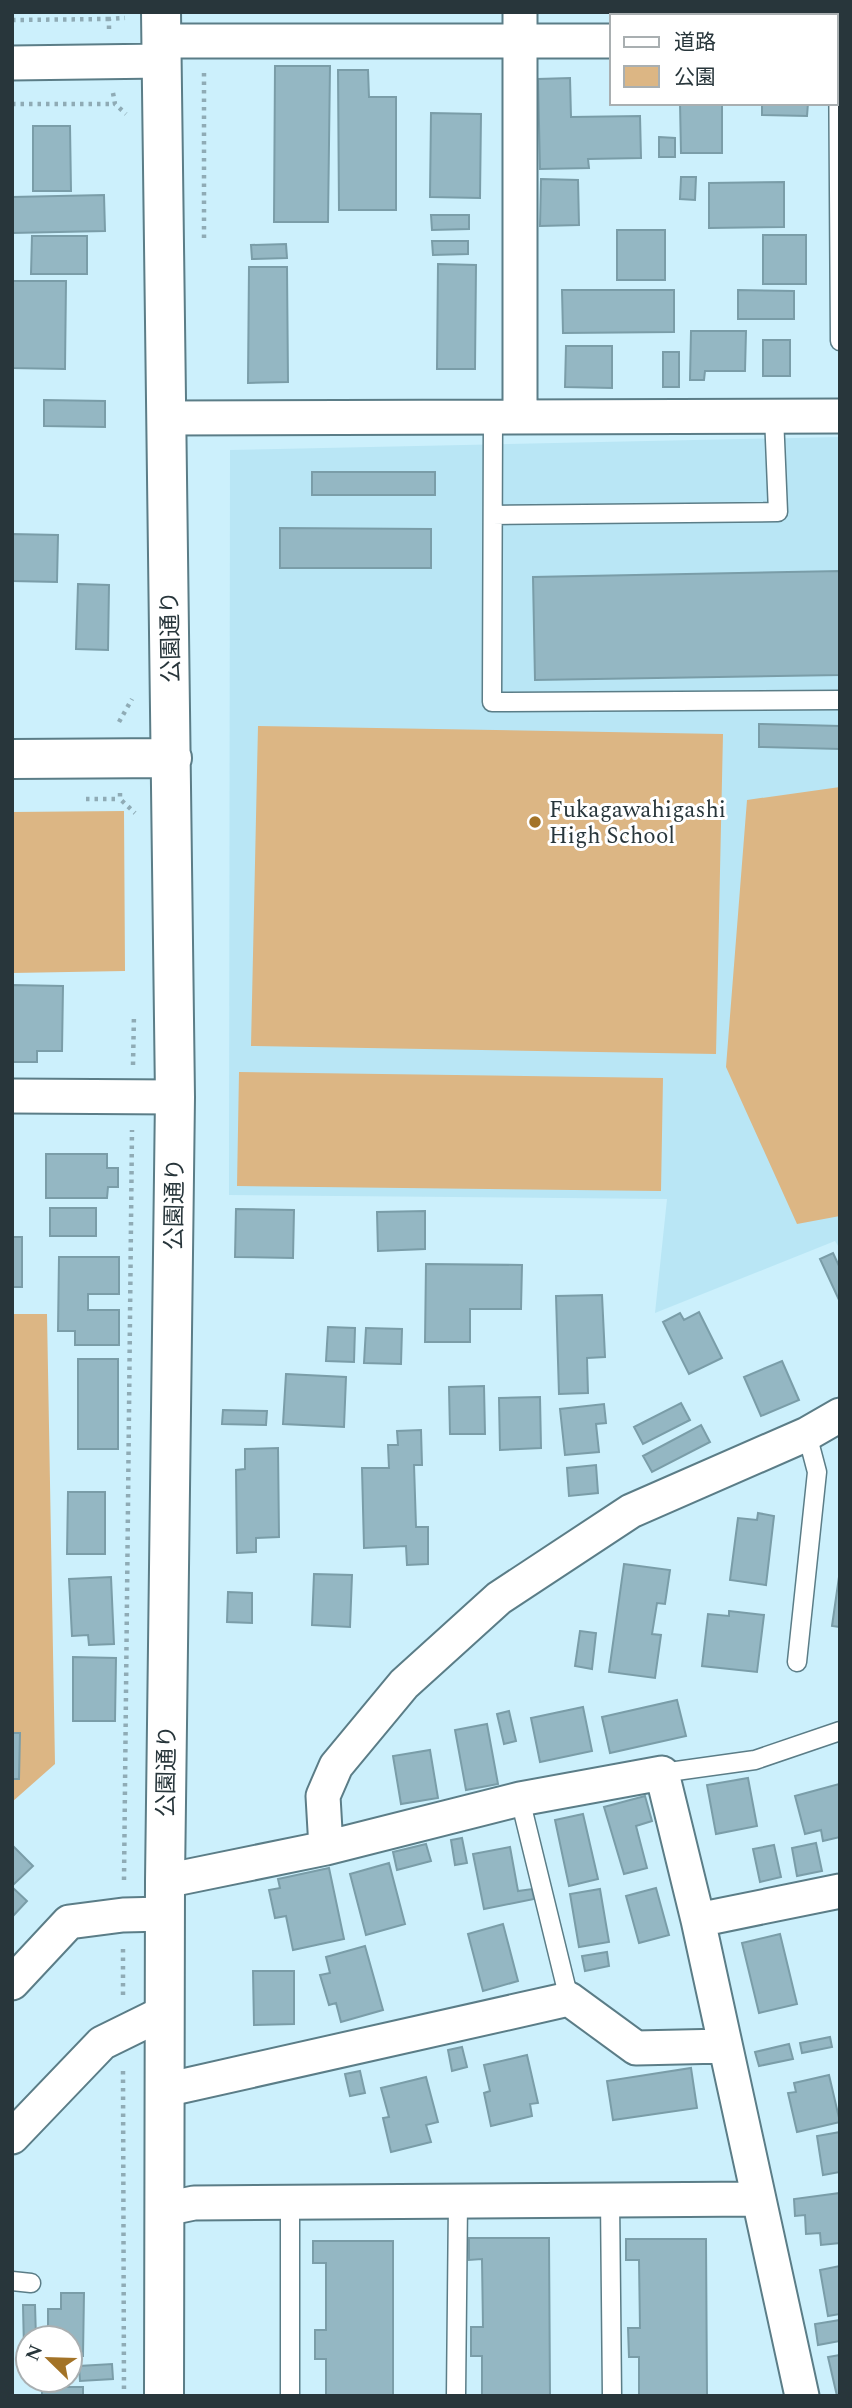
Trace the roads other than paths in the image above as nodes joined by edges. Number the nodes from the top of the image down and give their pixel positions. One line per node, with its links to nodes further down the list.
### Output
1 (520, 27): 3 (street); 4 (street); 9 (street)
2 (838, 37): 6 (lane)
3 (161, 38): 5 (street); 10 (street, 公園通り)
4 (610, 41)
5 (12, 63)
6 (840, 341)
7 (774, 416): 8 (street); 9 (street); 11 (lane)
8 (840, 416)
9 (507, 417): 10 (street); 11 (lane)
10 (167, 418): 13 (street, 公園通り)
11 (493, 515): 12 (lane)
12 (840, 700)
13 (172, 758): 14 (street); 16 (street, 公園通り)
14 (12, 759)
15 (12, 1096): 16 (street)
16 (175, 1097): 25 (street, 公園通り)
17 (840, 1415): 18 (street)
18 (807, 1434): 19 (lane); 23 (street)
19 (797, 1662)
20 (840, 1731): 21 (lane)
21 (662, 1773): 22 (street); 26 (street)
22 (520, 1799): 23 (street); 28 (lane)
23 (326, 1848): 25 (street)
24 (840, 1891): 26 (street)
25 (165, 1897): 27 (street); 29 (street, 公園通り)
26 (698, 1920): 30 (street)
27 (12, 1983)
28 (569, 1999): 30 (street); 31 (street)
29 (165, 2012): 31 (street, 公園通り); 32 (street)
30 (725, 2046): 34 (street)
31 (165, 2090): 37 (street, 公園通り)
32 (12, 2137)
33 (610, 2199): 34 (street); 35 (street); 43 (lane)
34 (758, 2199): 44 (street)
35 (458, 2201): 36 (street); 42 (lane)
36 (290, 2202): 37 (street); 41 (lane)
37 (165, 2209): 40 (street, 公園通り)
38 (12, 2281): 39 (lane)
39 (31, 2283)
40 (164, 2396)
41 (290, 2396)
42 (456, 2396)
43 (612, 2396)
44 (802, 2396)

